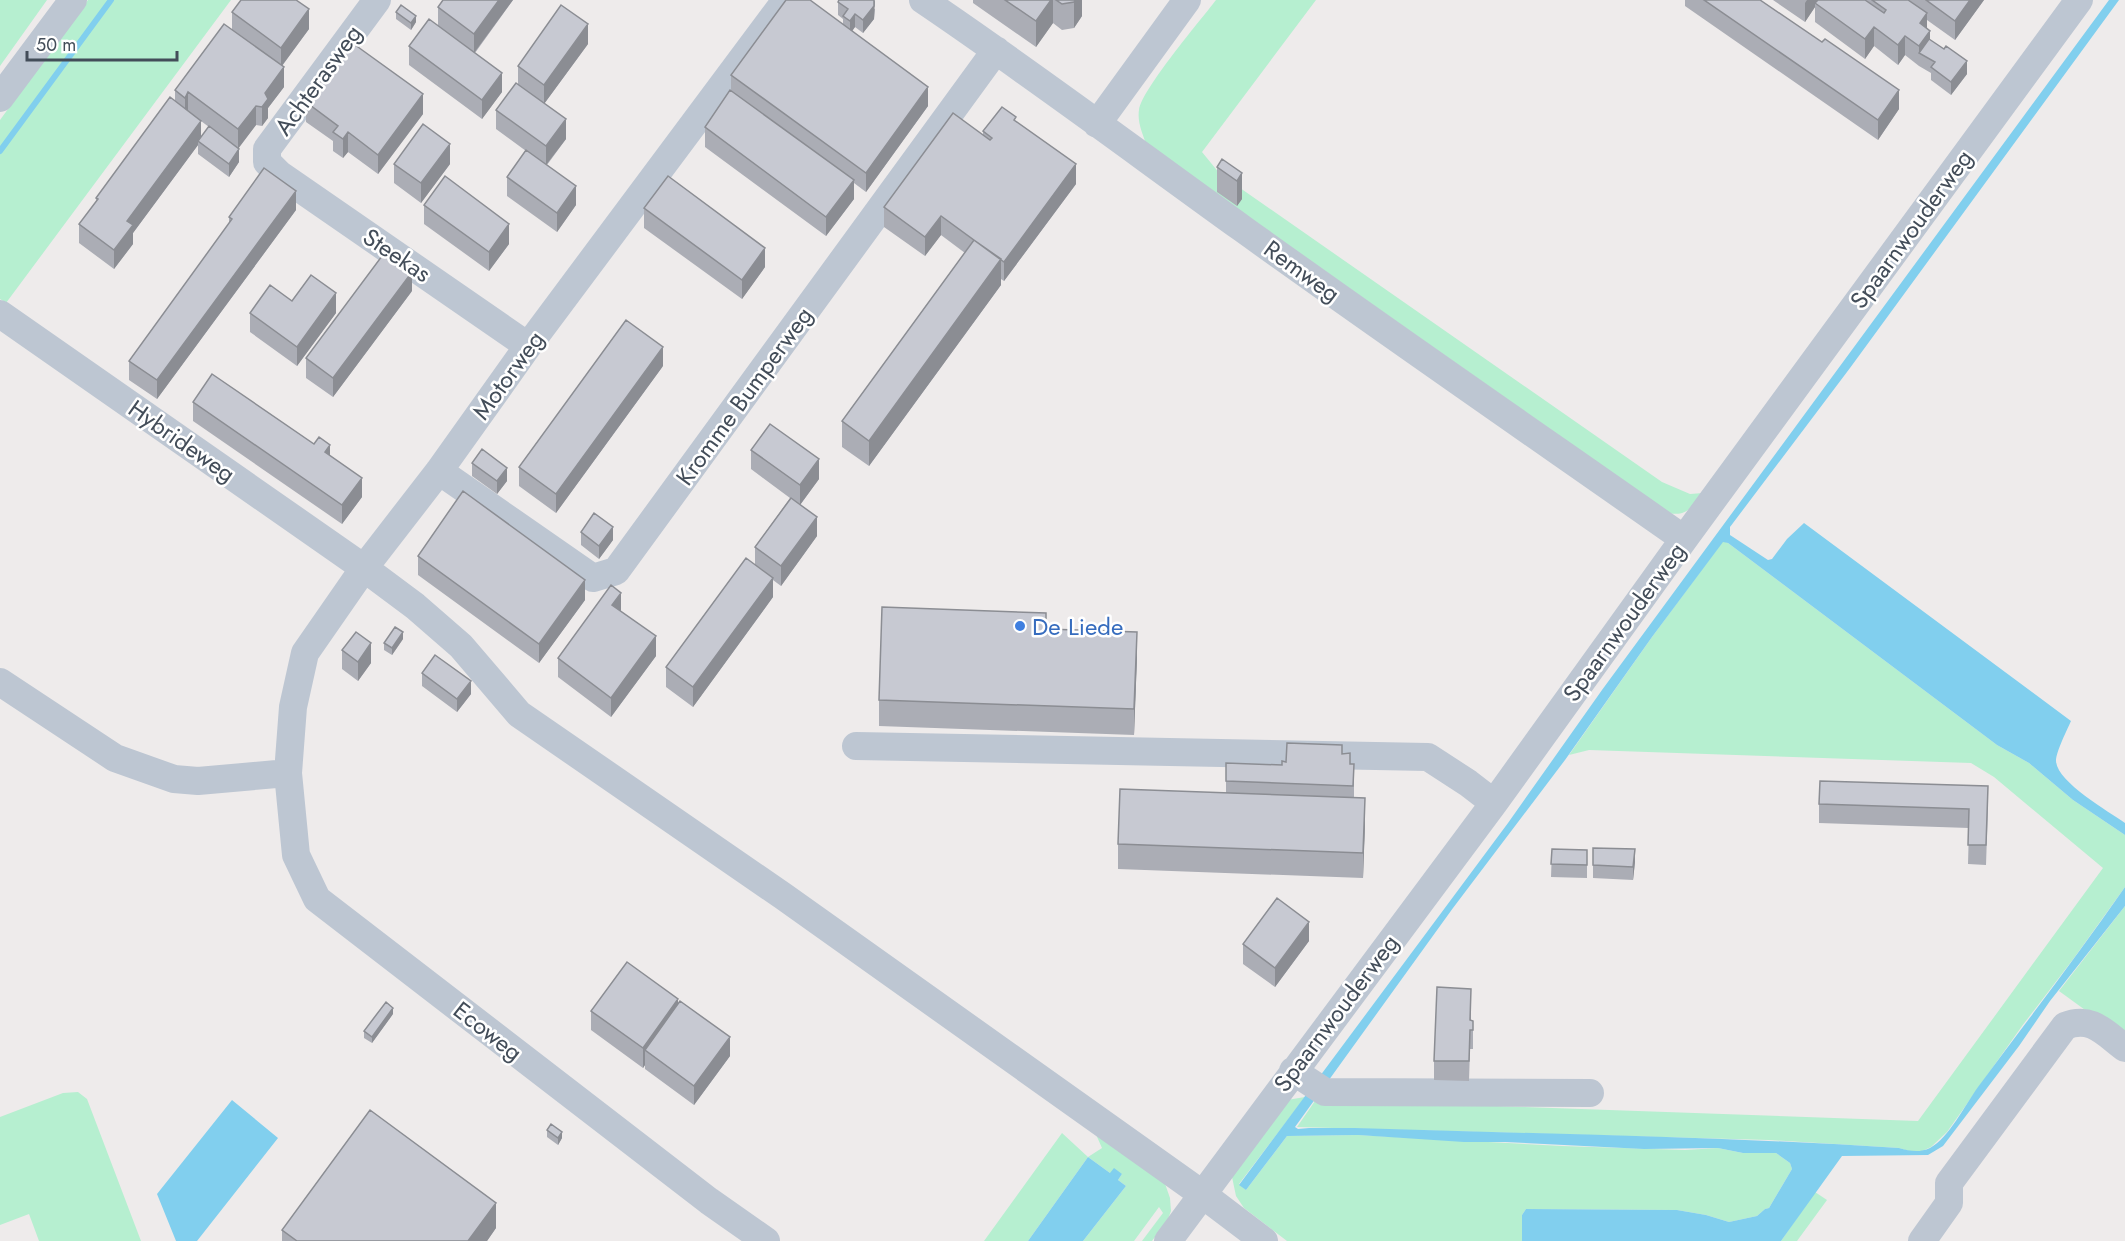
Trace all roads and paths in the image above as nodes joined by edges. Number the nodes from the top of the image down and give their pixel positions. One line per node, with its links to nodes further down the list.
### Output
1 (73, 0): 8 (street)
2 (377, 0): 10 (street, Achterasweg)
3 (786, 0): 12 (street, Motorweg)
4 (922, 0): 7 (street, Remweg)
5 (1186, 0): 9 (street)
6 (2079, 0): 14 (street, Spaarnwouderweg)
7 (996, 50): 9 (street, Remweg); 13 (street, Kromme Bumperweg)
8 (0, 98)
9 (1115, 137): 14 (street, Remweg)
10 (267, 162): 12 (street, Steekas)
11 (0, 314): 15 (street, Hybrideweg)
12 (528, 346): 13 (street, Motorweg)
13 (440, 471): 15 (street, Motorweg)
14 (1684, 539): 19 (street, Spaarnwouderweg)
15 (364, 568): 18 (street, Motorweg); 23 (street, Hybrideweg)
16 (0, 682): 18 (street)
17 (856, 746): 19 (street)
18 (288, 773): 24 (street, Ecoweg)
19 (1494, 803): 21 (street, Spaarnwouderweg)
20 (2125, 1048): 27 (street)
21 (1309, 1081): 22 (street); 23 (street, Spaarnwouderweg)
22 (1590, 1093)
23 (1202, 1194): 25 (street, Spaarnwouderweg); 26 (street, Hybrideweg)
24 (766, 1241)
25 (1167, 1241)
26 (1264, 1241)
27 (1922, 1241)

